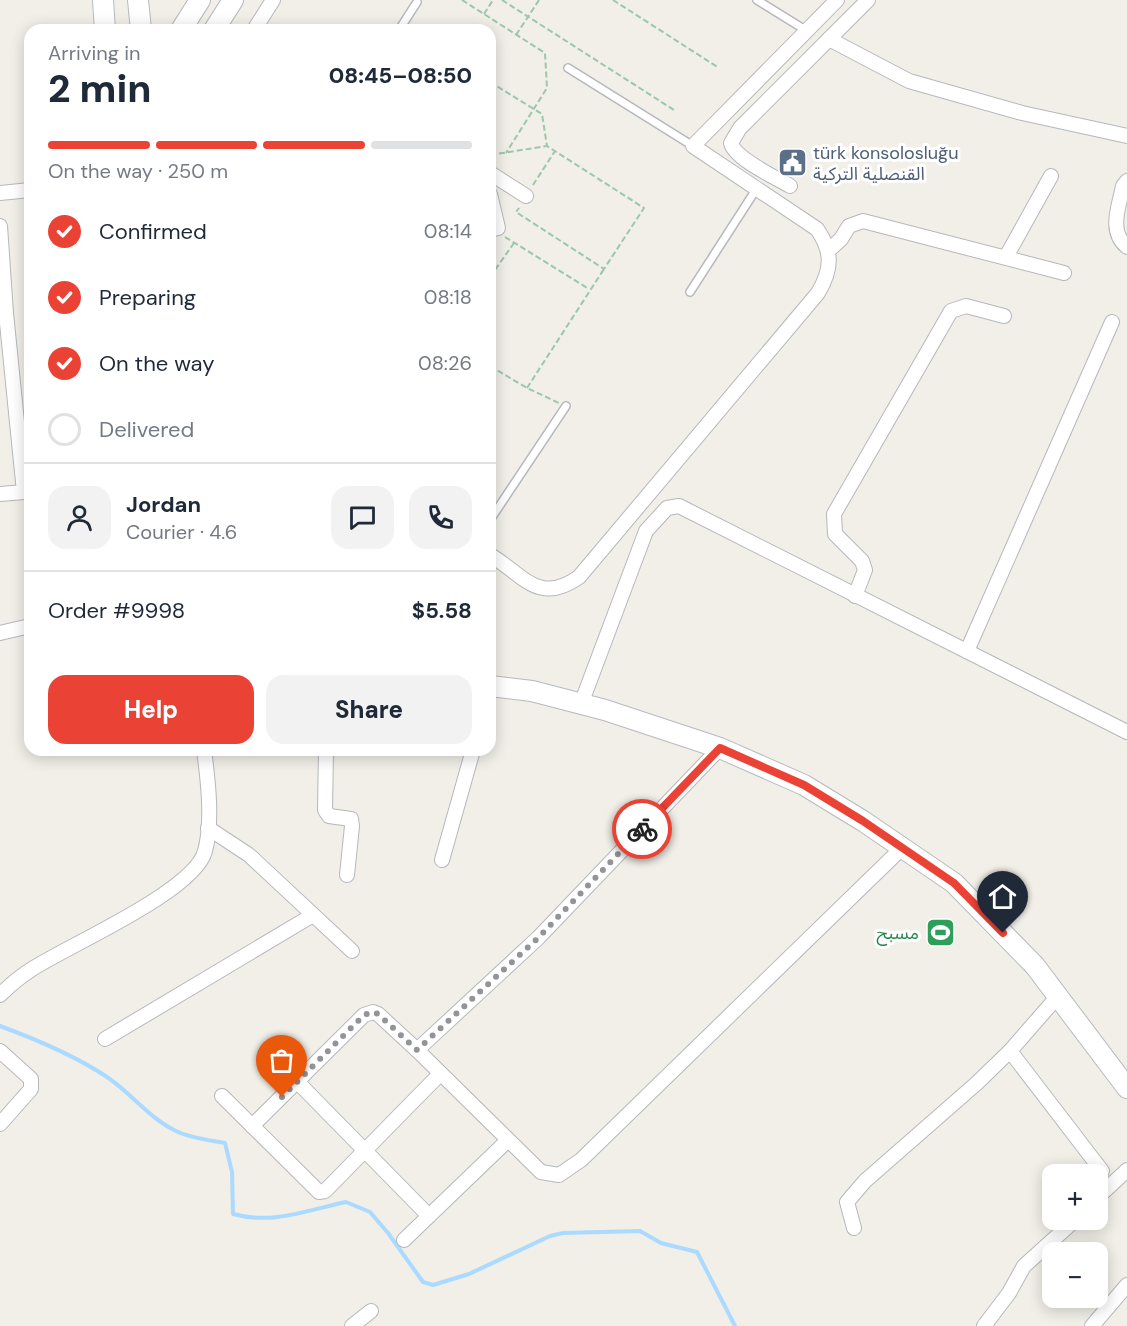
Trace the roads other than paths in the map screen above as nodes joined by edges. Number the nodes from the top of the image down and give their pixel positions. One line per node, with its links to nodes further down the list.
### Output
1 (104, 0): 10 (main road)
2 (138, 0): 11 (main road)
3 (200, 0): 12 (main road)
4 (233, 0): 13 (main road)
5 (273, 0): 14 (street)
6 (757, 0): 16 (lane)
7 (837, 0): 16 (street)
8 (868, 0): 17 (street)
9 (417, 2): 15 (lane)
10 (105, 24)
11 (140, 24)
12 (185, 24)
13 (219, 24)
14 (258, 24)
15 (403, 24)
16 (807, 31): 20 (street)
17 (829, 39): 19 (street); 24 (street)
18 (568, 68): 20 (lane)
19 (1127, 136)
20 (693, 146): 25 (street)
21 (1051, 176): 32 (street)
22 (496, 177): 28 (street)
23 (1127, 181): 30 (street)
24 (790, 186)
25 (757, 188): 31 (street); 34 (lane)
26 (24, 191): 27 (street)
27 (0, 193)
28 (526, 196)
29 (0, 227): 35 (street)
30 (1127, 247)
31 (829, 250): 32 (street); 43 (street)
32 (1006, 256): 33 (street)
33 (1064, 273)
34 (690, 292)
35 (3, 313): 39 (street)
36 (1004, 316): 44 (street)
37 (1112, 322): 47 (street)
38 (0, 400): 39 (street)
39 (20, 402): 41 (street)
40 (566, 406): 42 (lane)
41 (0, 494)
42 (496, 511)
43 (496, 559)
44 (855, 596): 47 (street); 49 (street)
45 (24, 627): 46 (street)
46 (0, 633)
47 (967, 651): 50 (street)
48 (496, 687): 49 (main road)
49 (580, 704): 51 (main road)
50 (1127, 732)
51 (720, 748): 56 (main road); 64 (street)
52 (205, 756): 55 (street)
53 (326, 756): 58 (street)
54 (472, 756): 57 (street)
55 (207, 828): 59 (street); 61 (street)
56 (902, 848): 62 (main road); 74 (street)
57 (442, 860)
58 (347, 875)
59 (313, 915): 60 (street); 63 (street)
60 (352, 951)
61 (0, 995)
62 (1058, 996): 66 (street); 70 (main road)
63 (105, 1039)
64 (417, 1050): 68 (street); 69 (street)
65 (0, 1051): 72 (street)
66 (1010, 1051): 76 (street); 80 (street)
67 (272, 1056): 69 (street)
68 (440, 1074): 74 (street); 75 (street)
69 (296, 1082): 73 (street); 75 (street)
70 (1127, 1088)
71 (222, 1096): 73 (street)
72 (0, 1124)
73 (252, 1126): 75 (street)
74 (508, 1140): 79 (street)
75 (364, 1150): 79 (street)
76 (1097, 1164)
77 (1127, 1170): 78 (street)
78 (1108, 1188)
79 (429, 1216): 82 (street)
80 (854, 1228)
81 (1064, 1230): 86 (street)
82 (404, 1240)
83 (1127, 1285): 87 (street)
84 (371, 1311): 85 (street)
85 (352, 1326)
86 (984, 1326)
87 (1092, 1326)

